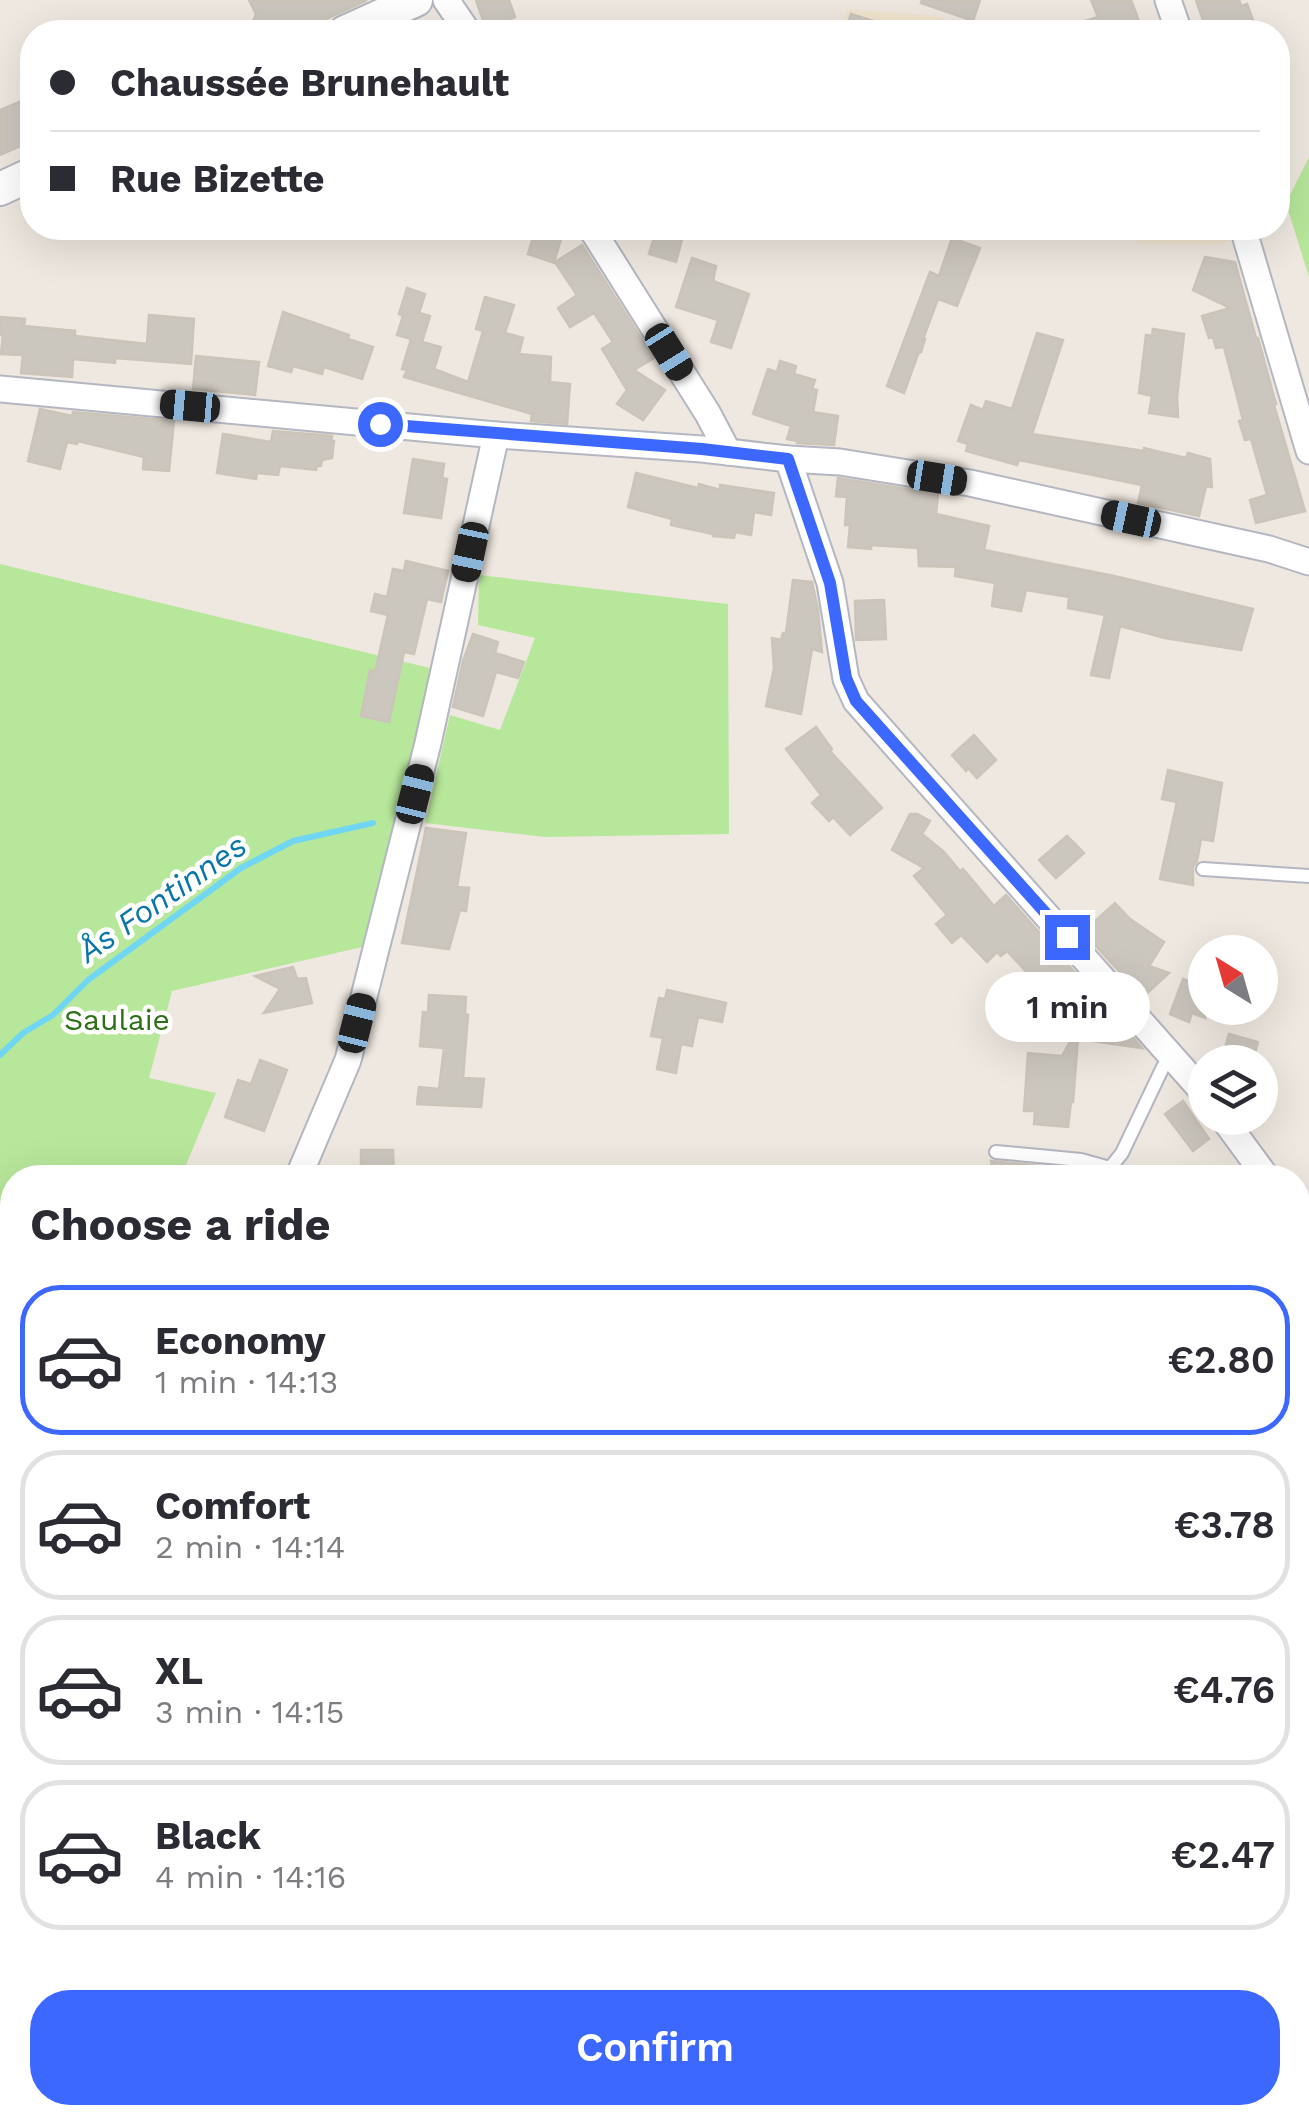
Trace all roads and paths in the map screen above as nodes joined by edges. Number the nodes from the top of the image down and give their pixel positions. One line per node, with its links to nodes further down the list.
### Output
1 (416, 0): 2 (street)
2 (371, 20)
3 (599, 240): 8 (street)
4 (1247, 240): 7 (street)
5 (0, 389): 6 (street)
6 (496, 435): 8 (street); 17 (street)
7 (1309, 451)
8 (728, 452): 9 (street)
9 (788, 459): 10 (street); 13 (street)
10 (1309, 562)
11 (1203, 868): 12 (lane)
12 (1309, 876)
13 (1172, 1055): 14 (street); 19 (lane)
14 (1188, 1074)
15 (1235, 1135): 20 (street)
16 (996, 1152): 18 (lane)
17 (304, 1165)
18 (1099, 1165)
19 (1113, 1165)
20 (1257, 1165)

